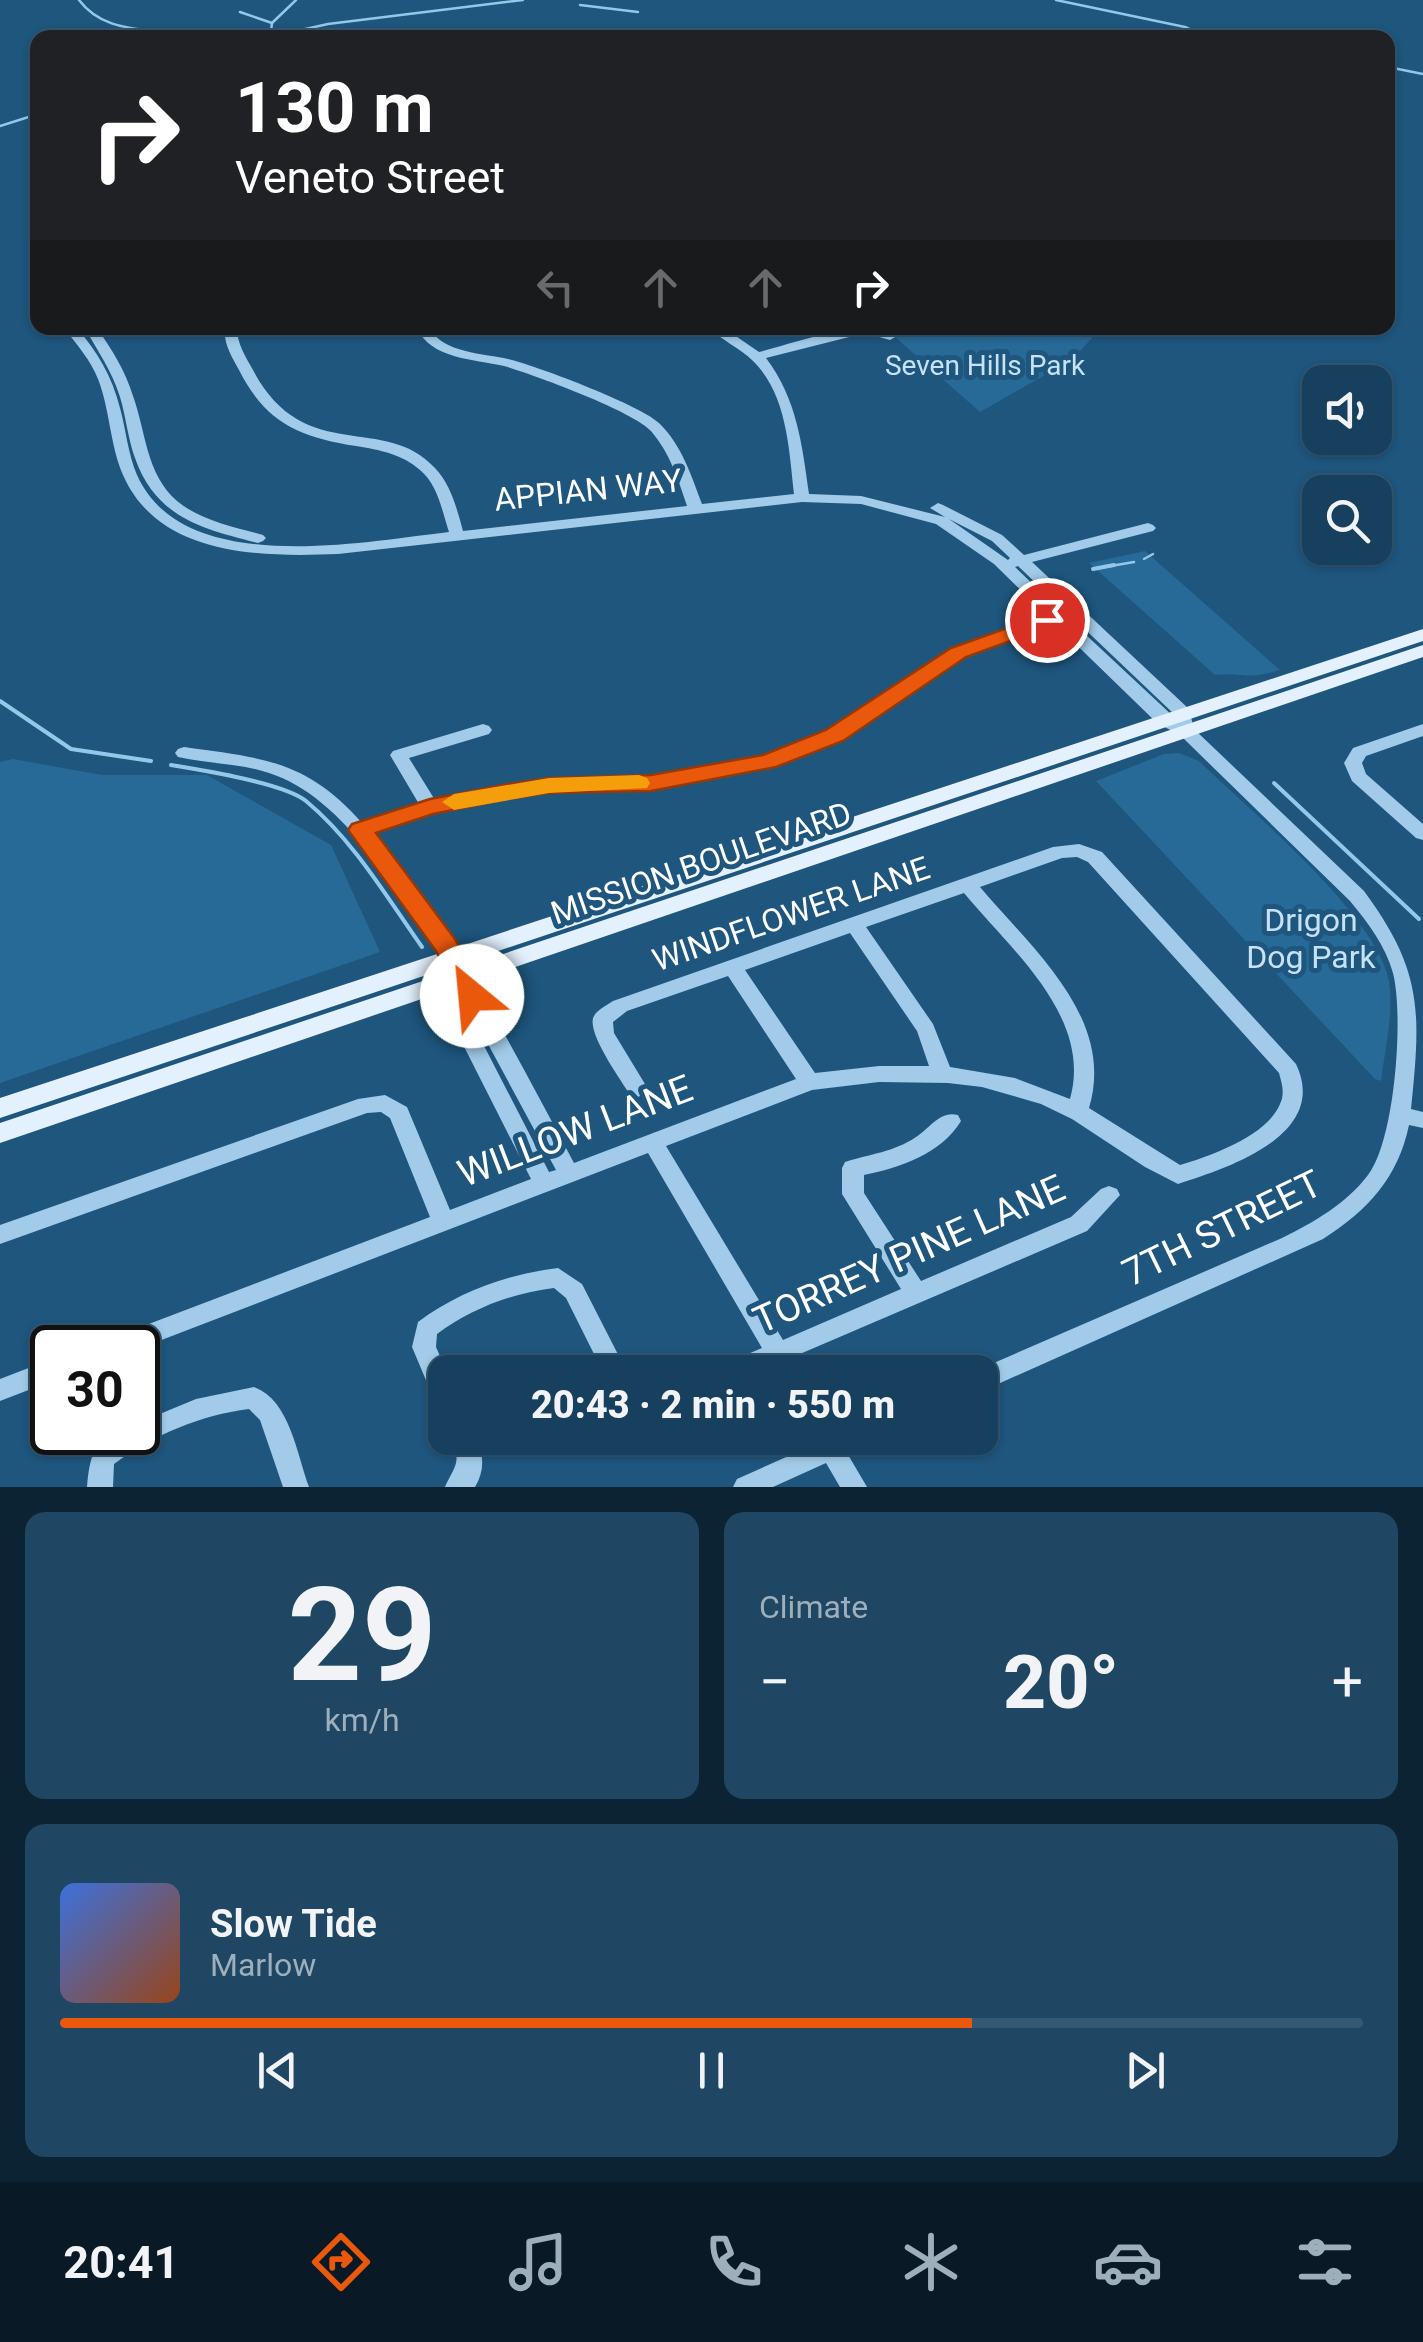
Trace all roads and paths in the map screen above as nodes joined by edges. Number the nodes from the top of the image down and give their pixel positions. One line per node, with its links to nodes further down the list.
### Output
1 (76, 335): 13 (street, APPIAN WAY)
2 (95, 335): 13 (street, APPIAN WAY)
3 (232, 335): 13 (street)
4 (426, 335): 11 (street)
5 (726, 335): 9 (street)
6 (840, 335): 9 (street)
7 (886, 335): 8 (street)
8 (890, 336)
9 (758, 356): 10 (street)
10 (802, 492): 11 (street, APPIAN WAY); 14 (street, APPIAN WAY)
11 (694, 503): 13 (street, APPIAN WAY)
12 (1148, 528): 14 (street)
13 (456, 530)
14 (1012, 563): 15 (street, APPIAN WAY)
15 (1066, 615): 18 (street, APPIAN WAY); 22 (street)
16 (1423, 635): 18 (main road, MISSION BOULEVARD)
17 (1420, 654): 18 (main road, MISSION BOULEVARD)
18 (1178, 721): 29 (main road, MISSION BOULEVARD); 35 (street, 7TH STREET)
19 (483, 730): 22 (street)
20 (1423, 730): 24 (street)
21 (184, 753): 23 (street)
22 (430, 807): 23 (street)
23 (360, 830): 29 (street)
24 (1423, 834)
25 (1079, 850): 26 (street, WINDFLOWER LANE); 34 (street, WILLOW LANE)
26 (967, 884): 27 (street, WINDFLOWER LANE); 34 (street)
27 (853, 924): 28 (street, WINDFLOWER LANE); 30 (street)
28 (732, 966): 31 (street); 32 (street, WINDFLOWER LANE)
29 (454, 973): 33 (main road, MISSION BOULEVARD); 38 (main road, MISSION BOULEVARD); 40 (street); 41 (street)
30 (940, 1071): 31 (street, WILLOW LANE); 34 (street, WILLOW LANE)
31 (810, 1082): 39 (street, WILLOW LANE)
32 (637, 1089)
33 (0, 1108)
34 (1077, 1111)
35 (1400, 1114): 36 (street); 51 (street, 7TH STREET)
36 (1423, 1120)
37 (950, 1121): 45 (street)
38 (0, 1133)
39 (653, 1142): 40 (street, WILLOW LANE); 47 (street)
40 (569, 1174): 41 (street, WILLOW LANE)
41 (544, 1183): 43 (street, WILLOW LANE)
42 (1108, 1195): 45 (street, TORREY PINE LANE)
43 (443, 1221): 44 (street); 46 (street, WILLOW LANE)
44 (0, 1235)
45 (916, 1294): 47 (street, TORREY PINE LANE)
46 (160, 1330)
47 (778, 1353): 49 (street, TORREY PINE LANE)
48 (606, 1355): 50 (street)
49 (773, 1355)
50 (428, 1356)
51 (998, 1374)
52 (30, 1378): 53 (street)
53 (0, 1390)
54 (470, 1455): 59 (street)
55 (815, 1455): 60 (street)
56 (834, 1455): 61 (street)
57 (100, 1487): 58 (street)
58 (296, 1487)
59 (458, 1487)
60 (746, 1487)
61 (854, 1487)

